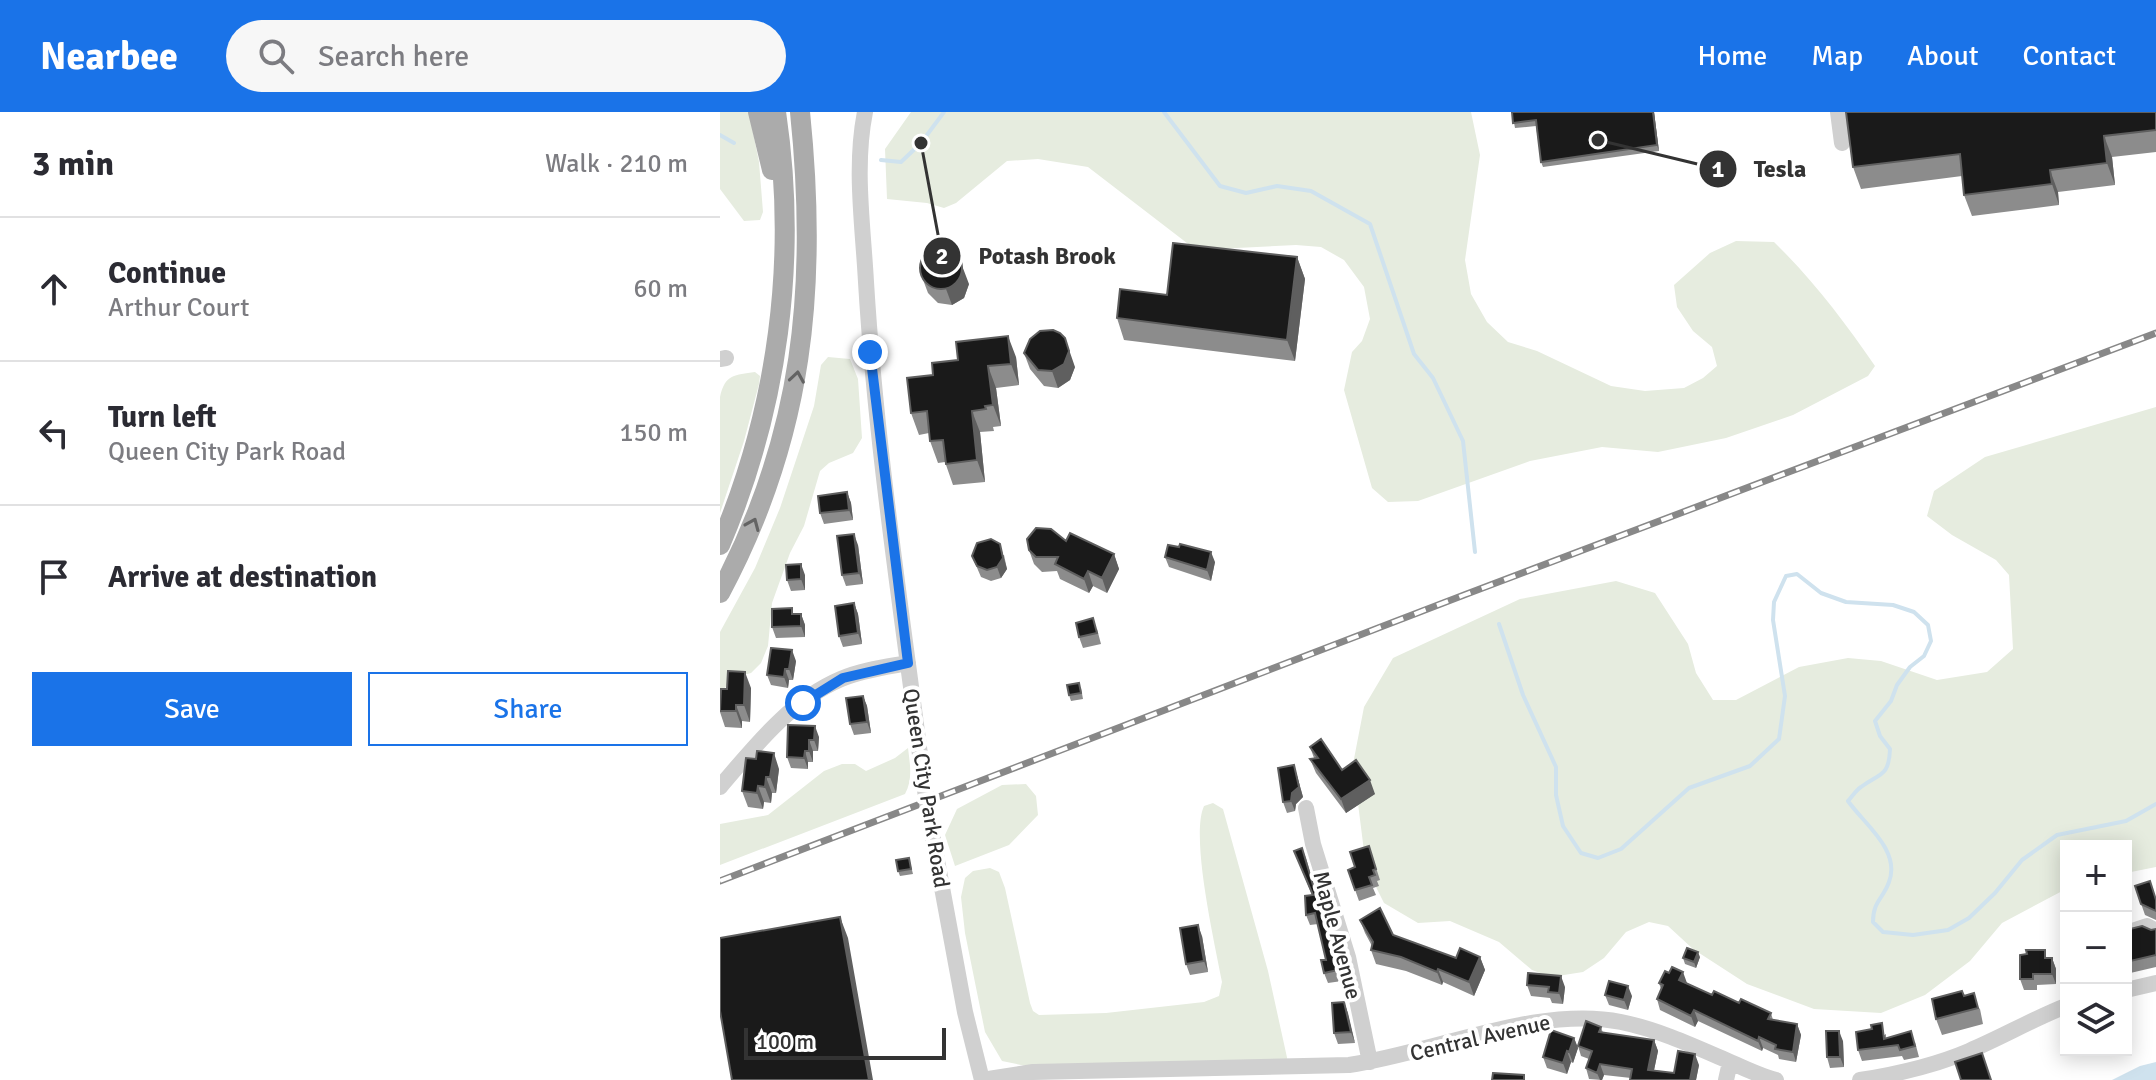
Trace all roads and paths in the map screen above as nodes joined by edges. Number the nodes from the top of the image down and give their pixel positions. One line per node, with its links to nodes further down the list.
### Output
1 (758, 112): 9 (main road)
2 (776, 112): 9 (main road)
3 (800, 112): 8 (main road)
4 (808, 112): 8 (main road)
5 (865, 112): 12 (street, Queen City Park Road)
6 (1838, 112): 7 (street)
7 (1842, 143)
8 (806, 174): 11 (main road, one-way to 8)
9 (785, 224): 10 (main road)
10 (720, 545)
11 (720, 593)
12 (908, 663): 13 (street); 22 (street, Queen City Park Road, bridge)
13 (720, 787)
14 (1306, 808): 20 (street, Maple Avenue)
15 (2152, 928): 16 (street)
16 (2132, 932)
17 (2156, 983): 18 (street)
18 (2132, 989)
19 (2060, 1009): 25 (street)
20 (1370, 1062): 21 (street, Central Avenue); 22 (street, Central Avenue)
21 (1730, 1062): 23 (street); 24 (street, Central Avenue)
22 (982, 1080)
23 (1726, 1080)
24 (1776, 1080)
25 (1860, 1080)

